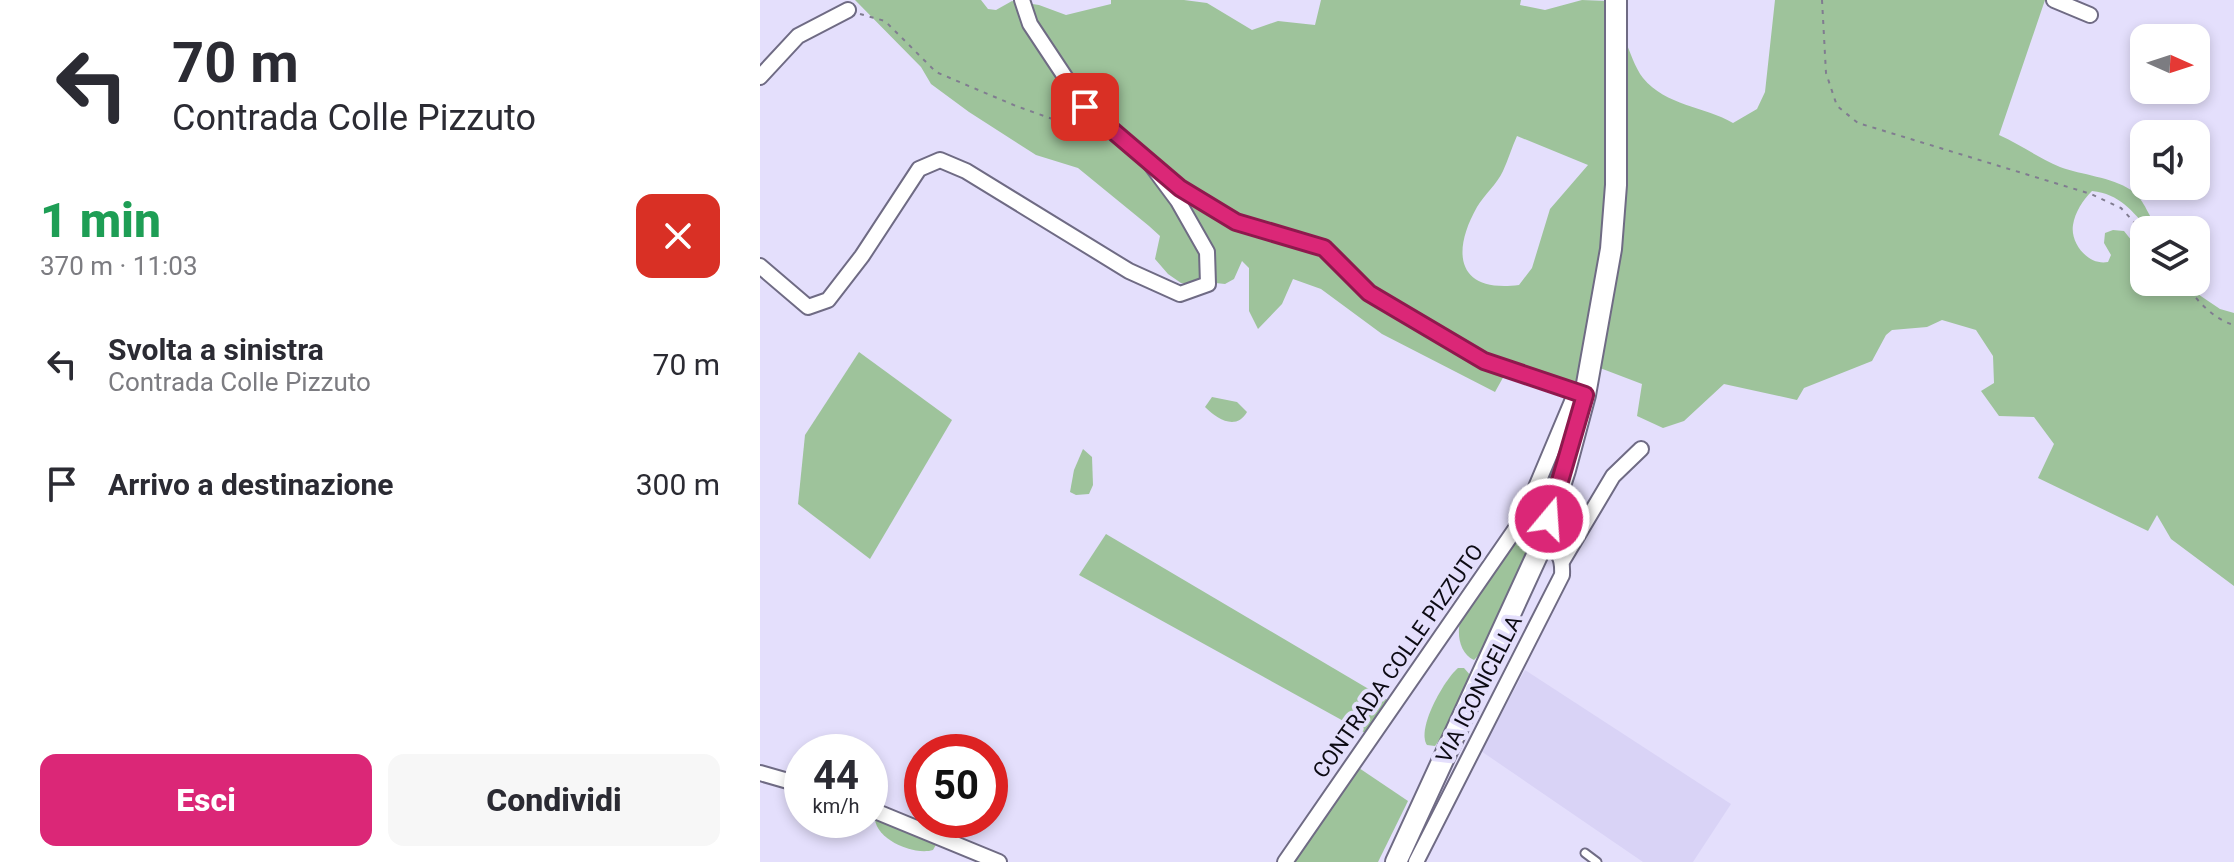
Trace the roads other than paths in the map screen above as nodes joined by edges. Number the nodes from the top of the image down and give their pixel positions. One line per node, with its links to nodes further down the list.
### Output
1 (1022, 0): 7 (street)
2 (1616, 0): 9 (main road)
3 (2054, 0): 5 (street)
4 (848, 10): 6 (street)
5 (2090, 15)
6 (760, 77)
7 (1149, 162): 8 (street); 9 (street)
8 (760, 266)
9 (1580, 393): 11 (main road); 18 (street, CONTRADA COLLE PIZZUTO)
10 (1641, 449): 12 (street, VIA ICONICELLA)
11 (1541, 543): 12 (street); 19 (main road)
12 (1563, 560): 20 (street, VIA ICONICELLA)
13 (760, 773): 14 (street)
14 (784, 780)
15 (888, 816): 17 (street)
16 (1585, 853): 21 (lane)
17 (999, 862)
18 (1285, 862)
19 (1396, 862)
20 (1416, 862)
21 (1597, 862)

